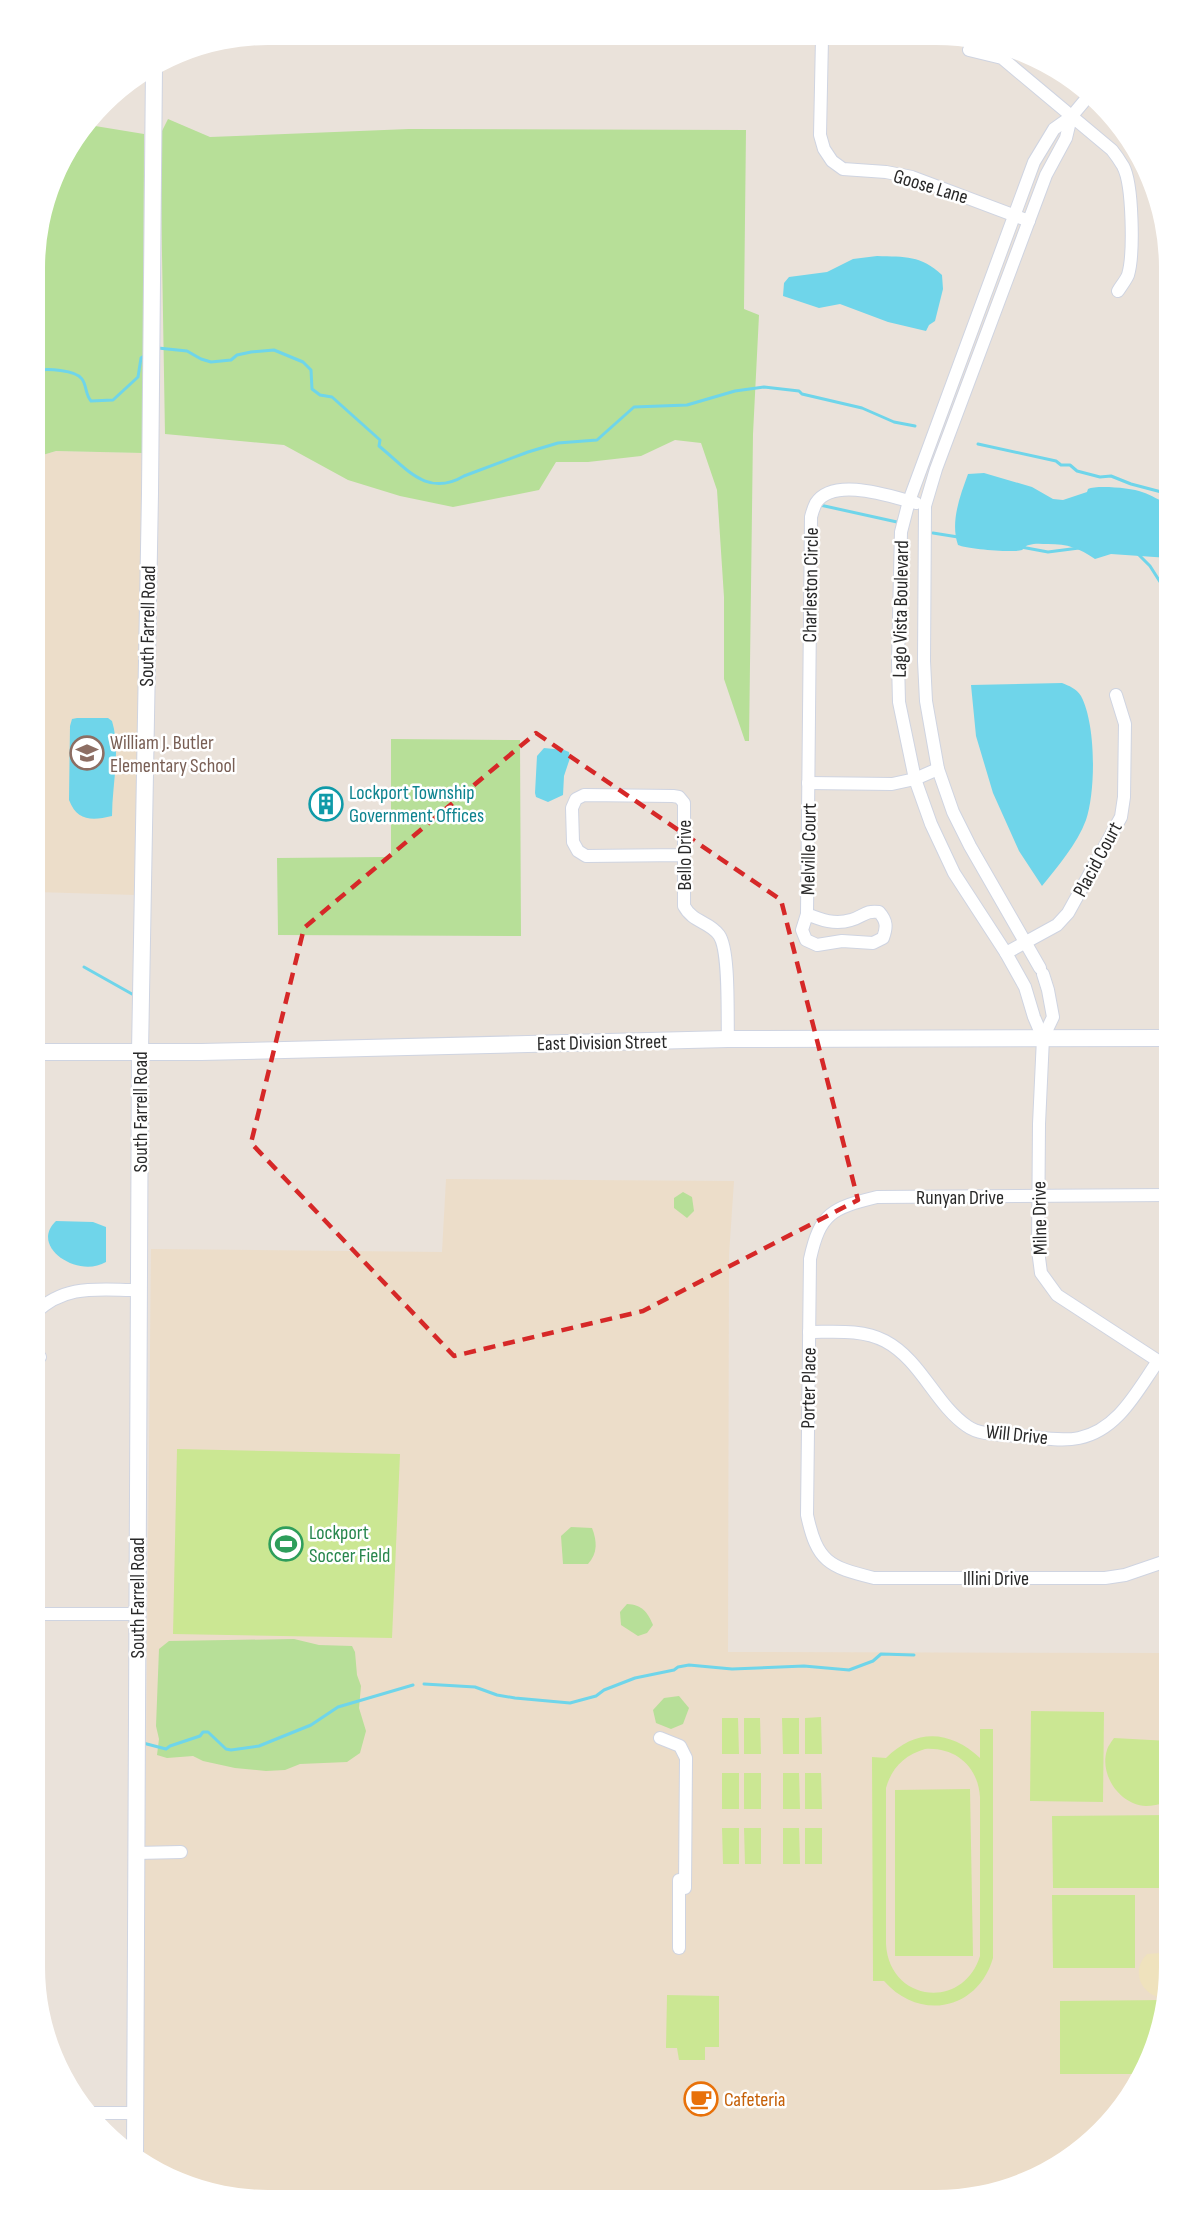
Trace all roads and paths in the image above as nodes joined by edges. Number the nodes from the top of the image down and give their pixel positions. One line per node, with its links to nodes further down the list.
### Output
1 (822, 45): 6 (street, Goose Lane)
2 (969, 50): 5 (street)
3 (154, 76): 25 (street, South Farrell Road)
4 (1084, 101): 5 (street, Lago Vista Boulevard)
5 (1071, 117): 6 (street, Lago Vista Boulevard); 7 (street, Lago Vista Boulevard); 8 (street)
6 (1013, 214): 7 (street, Goose Lane); 9 (street, Lago Vista Boulevard)
7 (1029, 221): 10 (street, Lago Vista Boulevard)
8 (1119, 291)
9 (909, 501): 10 (street, Charleston Circle); 13 (street, Lago Vista Boulevard); 14 (street, Charleston Circle)
10 (925, 506): 12 (street, Lago Vista Boulevard)
11 (1116, 695): 17 (street, Placid Court)
12 (938, 769): 13 (street); 17 (street, Lago Vista Boulevard)
13 (915, 779): 14 (street); 18 (street, Lago Vista Boulevard)
14 (808, 783): 16 (street, Melville Court)
15 (684, 855): 15 (street, Bello Drive); 23 (street, Bello Drive)
16 (807, 914): 16 (street, Melville Court)
17 (1027, 943): 18 (street, Placid Court); 19 (street, Lago Vista Boulevard)
18 (1006, 953): 20 (street, Lago Vista Boulevard)
19 (1050, 996): 20 (street); 21 (street, Lago Vista Boulevard)
20 (1029, 1000): 21 (street, Lago Vista Boulevard)
21 (1044, 1038): 22 (street, East Division Street); 23 (street, East Division Street); 27 (street, Milne Drive)
22 (1159, 1038)
23 (728, 1039): 25 (street, East Division Street)
24 (45, 1052): 25 (street, East Division Street)
25 (140, 1052): 29 (street, South Farrell Road)
26 (1159, 1195): 27 (street, Runyan Drive)
27 (1038, 1197): 28 (street, Runyan Drive); 32 (street, Milne Drive)
28 (827, 1217): 31 (street, Porter Place)
29 (139, 1290): 30 (street); 36 (street, South Farrell Road)
30 (45, 1304)
31 (809, 1332): 32 (street, Will Drive); 33 (street, Porter Place)
32 (1158, 1361)
33 (824, 1558): 34 (street, Illini Drive)
34 (1159, 1563)
35 (45, 1614): 36 (street)
36 (137, 1614): 39 (street, South Farrell Road)
37 (660, 1738): 40 (street)
38 (181, 1852): 39 (street)
39 (136, 1853): 42 (street, South Farrell Road)
40 (679, 1948)
41 (99, 2113): 42 (street)
42 (135, 2113): 43 (street, South Farrell Road)
43 (135, 2146)

